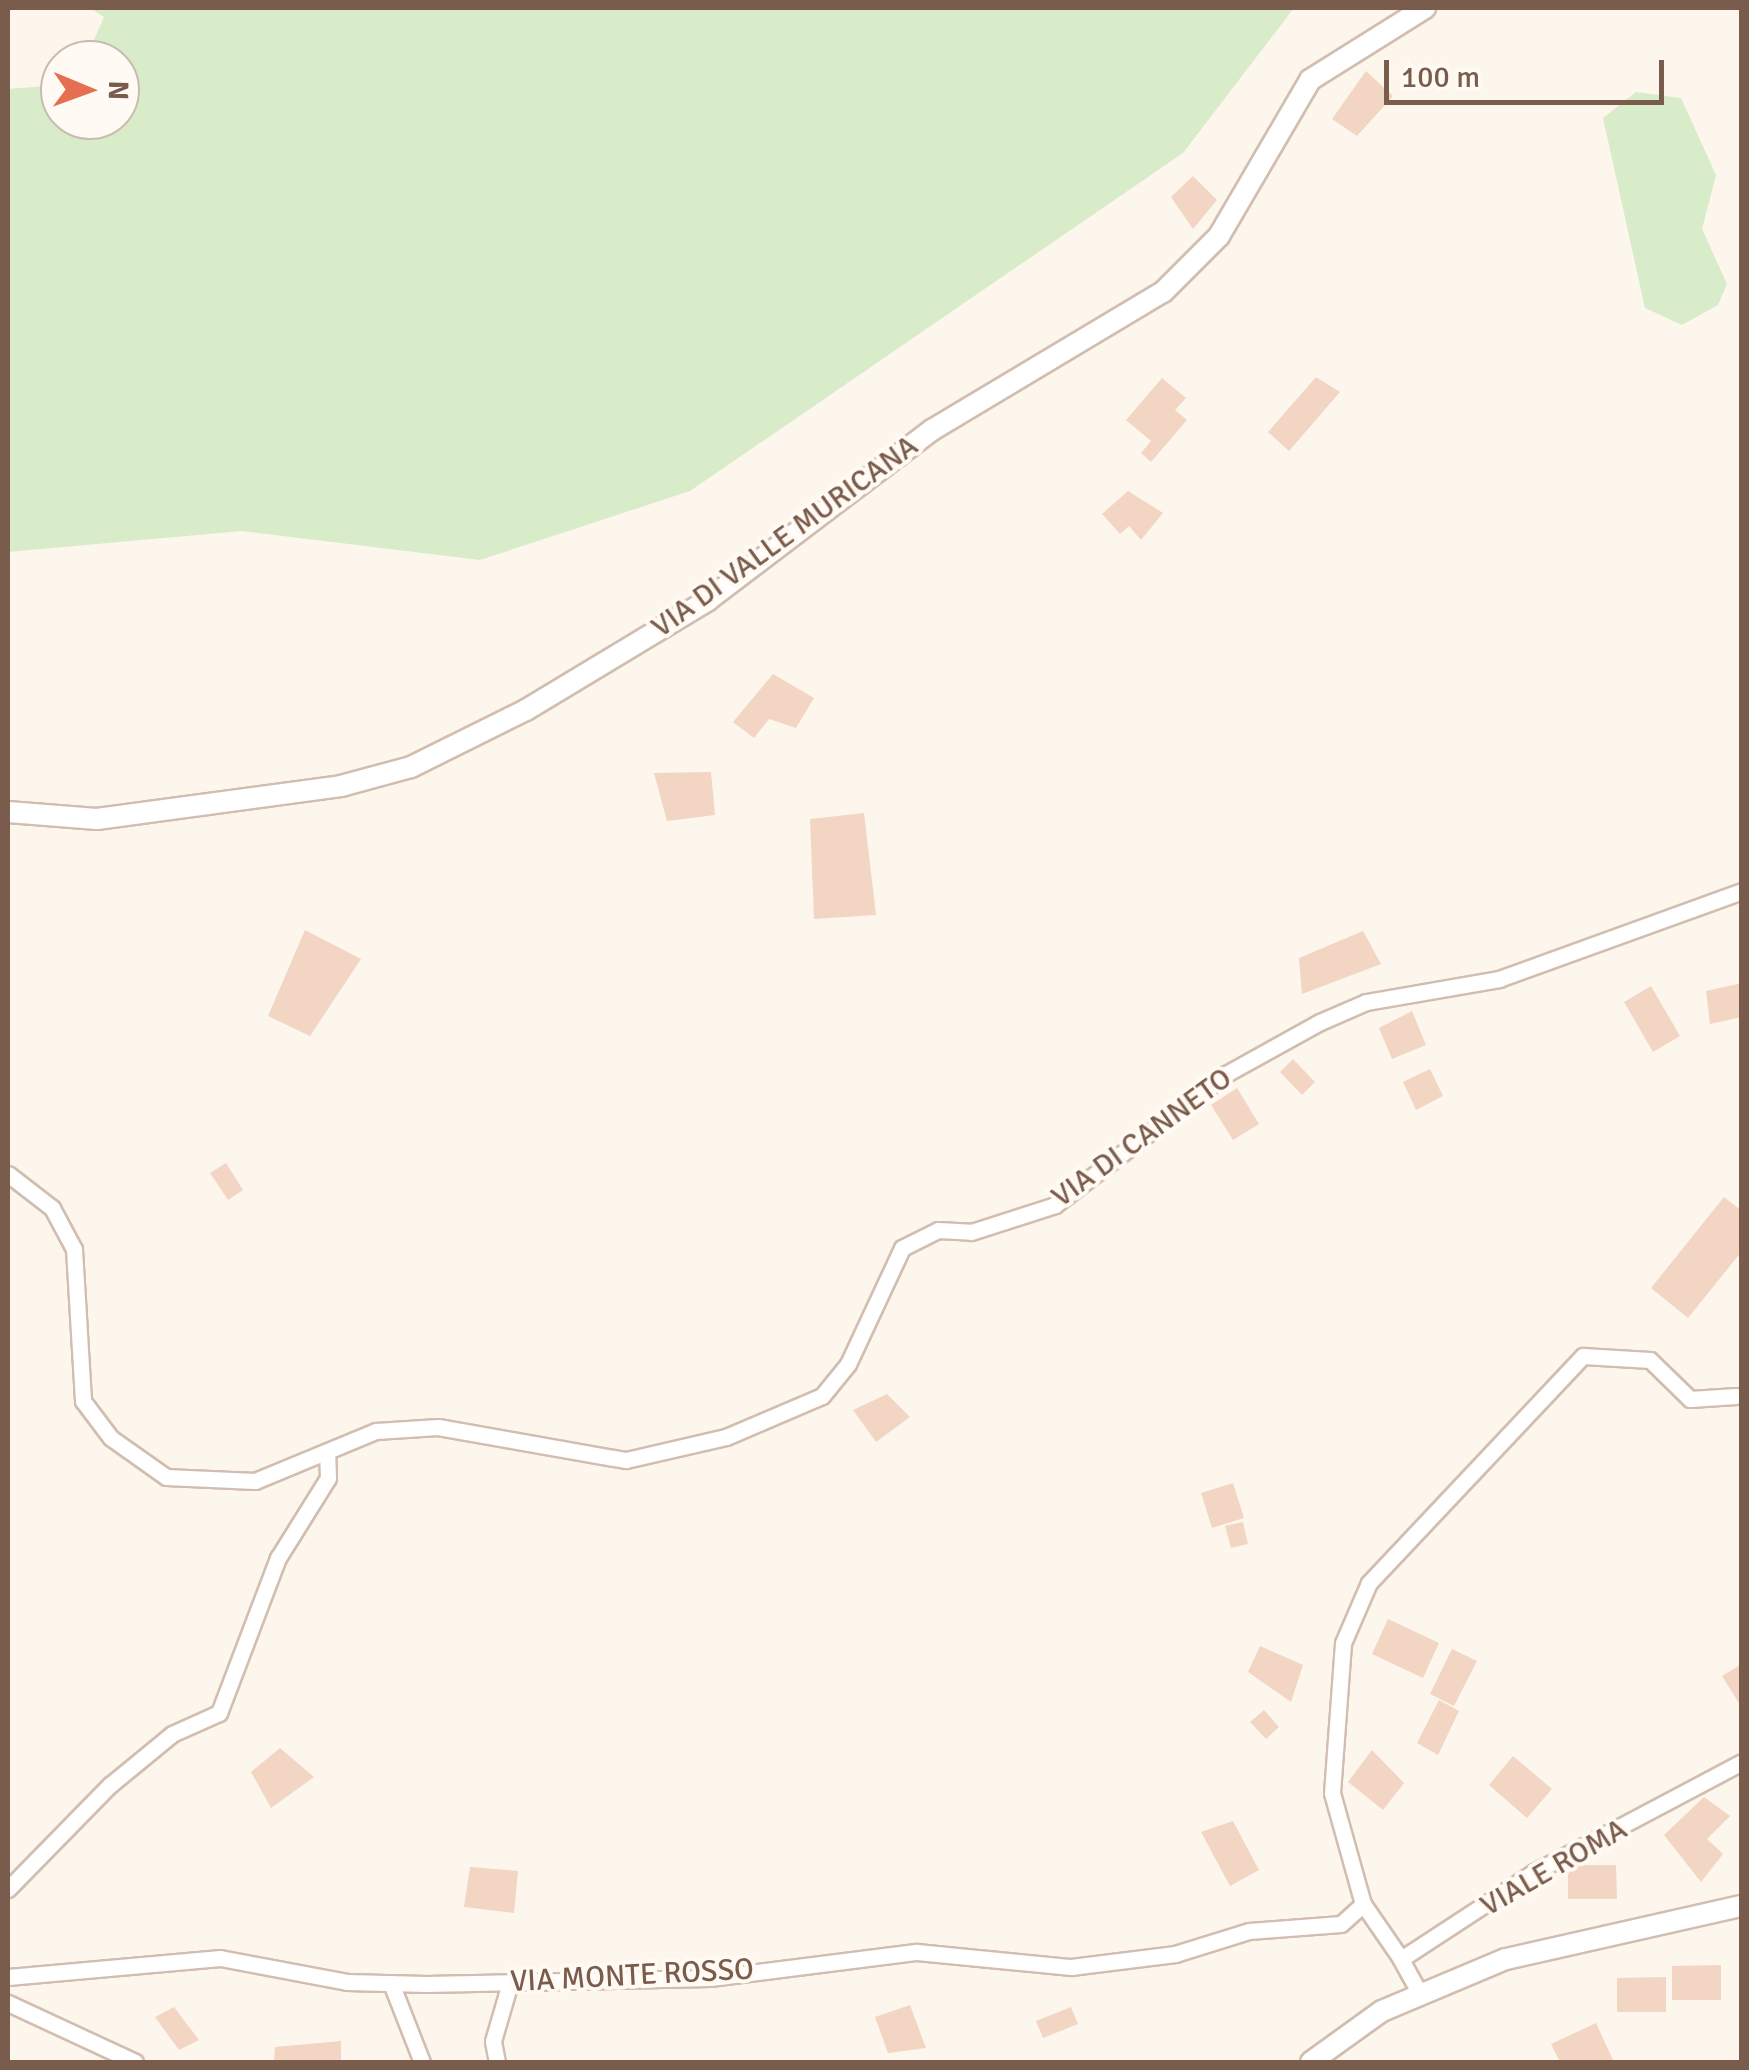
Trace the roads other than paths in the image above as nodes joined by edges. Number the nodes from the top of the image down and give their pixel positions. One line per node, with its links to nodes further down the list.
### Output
1 (1425, 8): 2 (street, VIA DI VALLE MURICANA)
2 (8, 812)
3 (1742, 891): 6 (street, VIA DI CANNETO)
4 (8, 1174): 6 (street, VIA DI CANNETO)
5 (1736, 1396): 9 (street)
6 (327, 1454): 8 (street)
7 (1742, 1762): 11 (street, VIALE ROMA)
8 (8, 1890)
9 (1363, 1904): 11 (street); 14 (street, VIA MONTE ROSSO)
10 (1742, 1906): 15 (street)
11 (1400, 1959): 15 (street)
12 (8, 1977): 13 (street, VIA MONTE ROSSO)
13 (391, 1983): 14 (street, VIA MONTE ROSSO); 18 (street)
14 (510, 1983): 19 (street)
15 (1419, 1992): 20 (street)
16 (8, 2003): 17 (street)
17 (135, 2062)
18 (422, 2062)
19 (497, 2062)
20 (1312, 2062)

